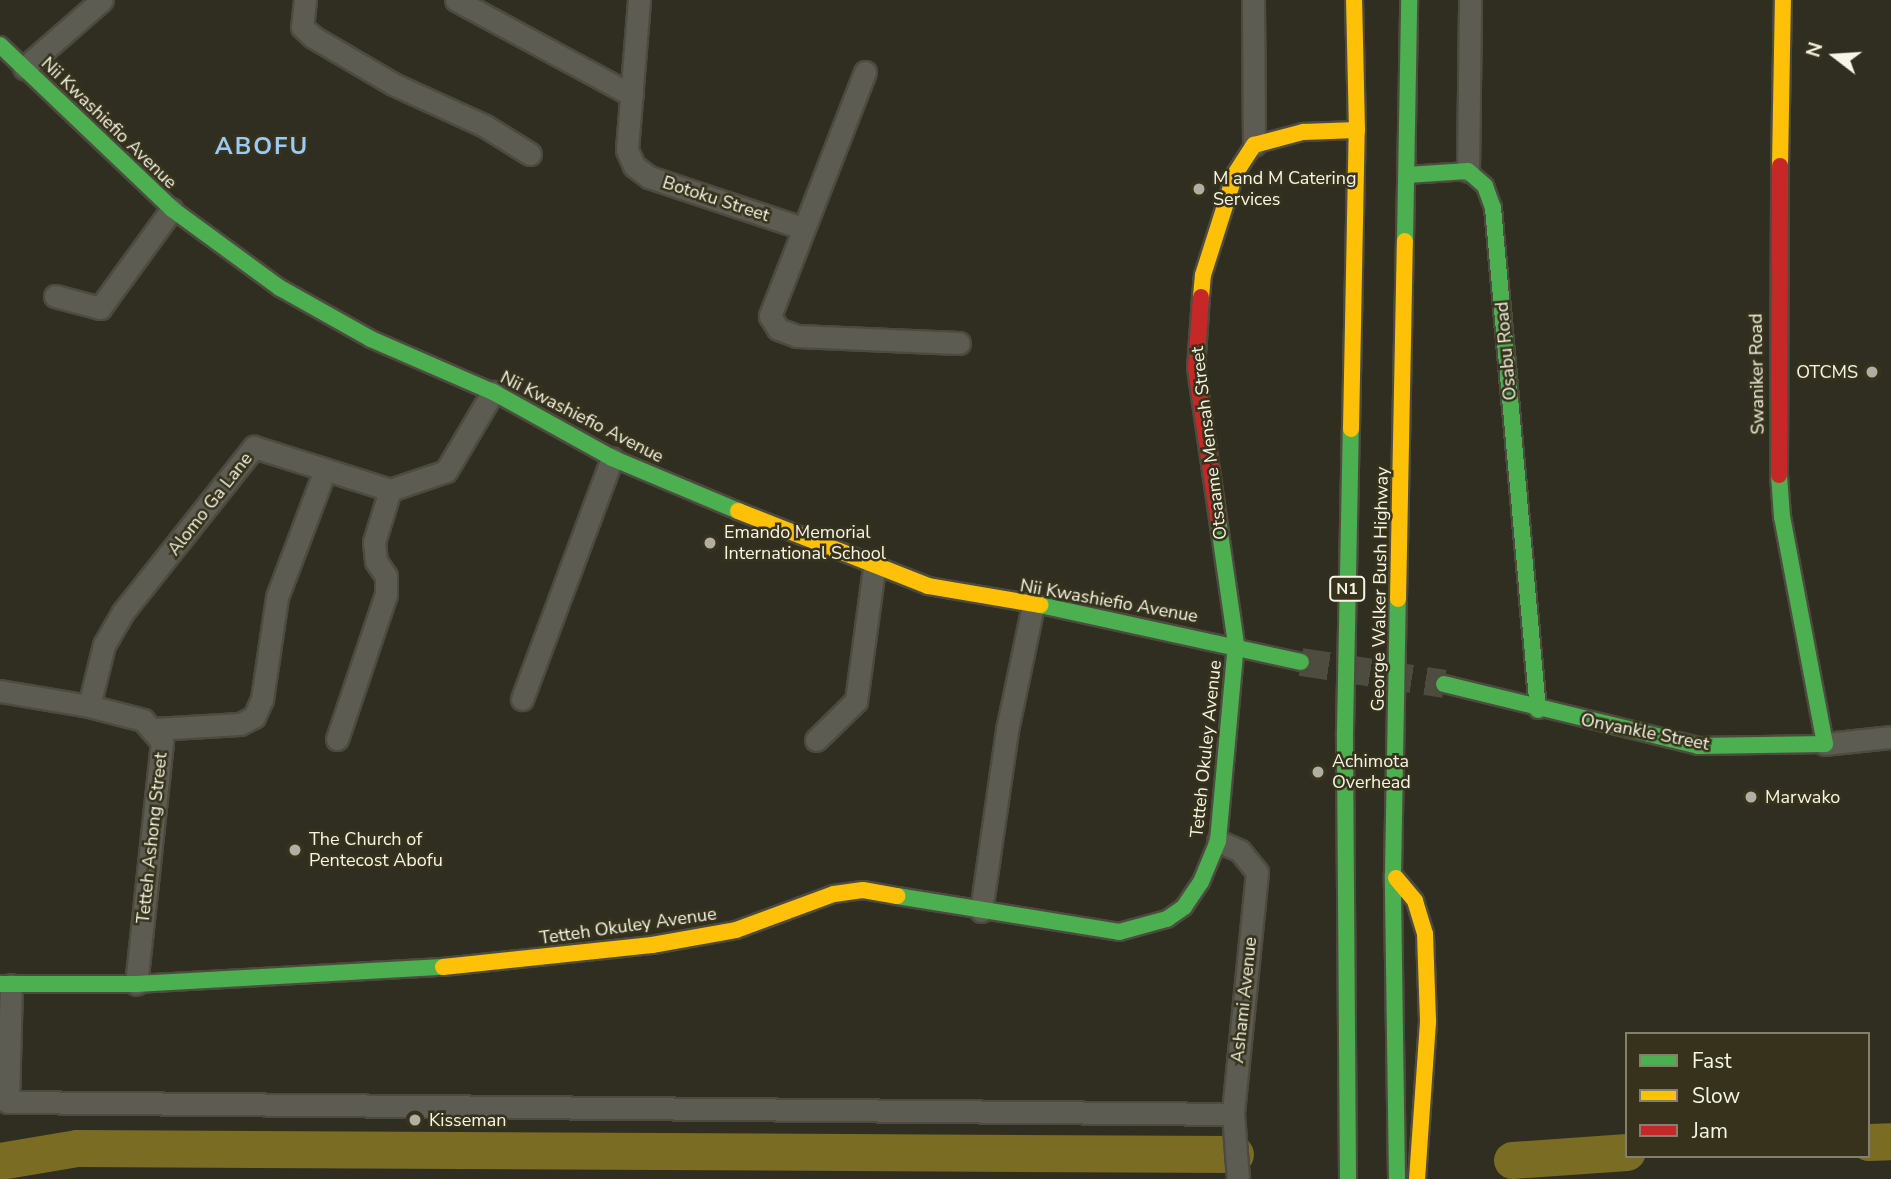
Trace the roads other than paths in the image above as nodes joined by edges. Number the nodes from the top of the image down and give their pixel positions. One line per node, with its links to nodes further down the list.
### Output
1 (102, 0): 11 (street)
2 (305, 0): 16 (street)
3 (456, 0): 13 (street)
4 (639, 0): 13 (street, Botoku Street)
5 (1253, 0): 15 (street)
6 (1354, 0): 14 (main road, George Walker Bush Highway / N1)
7 (1409, 0): 18 (main road, George Walker Bush Highway)
8 (1470, 0): 17 (street)
9 (1783, 0): 40 (main road, Swaniker Road)
10 (0, 46): 11 (main road, Nii Kwashiefio Avenue)
11 (24, 68): 19 (main road, Nii Kwashiefio Avenue)
12 (866, 72): 20 (street)
13 (632, 96): 20 (street, Botoku Street)
14 (1357, 130): 15 (main road); 48 (main road, George Walker Bush Highway / N1)
15 (1254, 145): 29 (main road, Otsaame Mensah Street)
16 (530, 154)
17 (1468, 171): 18 (main road); 35 (main road, Osabu Road)
18 (1407, 175): 42 (main road, George Walker Bush Highway)
19 (173, 209): 21 (street); 23 (main road, Nii Kwashiefio Avenue)
20 (802, 228): 22 (street)
21 (55, 296)
22 (958, 344)
23 (493, 393): 24 (main road, Nii Kwashiefio Avenue); 26 (street)
24 (612, 458): 27 (main road, Nii Kwashiefio Avenue); 33 (street)
25 (326, 470): 26 (street, Alomo Ga Lane); 34 (street, Alomo Ga Lane); 36 (street)
26 (390, 490): 38 (street)
27 (874, 568): 28 (main road, Nii Kwashiefio Avenue); 39 (street)
28 (1033, 606): 29 (main road, Nii Kwashiefio Avenue); 43 (street)
29 (1236, 644): 30 (main road, Nii Kwashiefio Avenue); 41 (main road, Tetteh Okuley Avenue)
30 (1301, 662)
31 (1444, 684): 35 (main road, Onyankle Street)
32 (0, 691): 34 (street, Tetteh Ashong Street)
33 (522, 699)
34 (89, 705): 36 (street, Tetteh Ashong Street)
35 (1538, 710): 40 (main road, Onyankle Street)
36 (154, 729): 45 (street, Tetteh Ashong Street)
37 (1891, 737): 40 (street, Onyankle Street)
38 (337, 739)
39 (816, 740)
40 (1825, 744)
41 (1218, 841): 43 (main road, Tetteh Okuley Avenue); 46 (street, Ashami Avenue)
42 (1393, 874): 49 (main road, George Walker Bush Highway); 50 (main road)
43 (981, 911): 45 (main road, Tetteh Okuley Avenue)
44 (6, 984): 45 (main road, Tetteh Okuley Avenue); 46 (street)
45 (136, 984)
46 (1233, 1114): 47 (street, Ashami Avenue)
47 (1237, 1179)
48 (1348, 1179)
49 (1397, 1179)
50 (1417, 1179)

